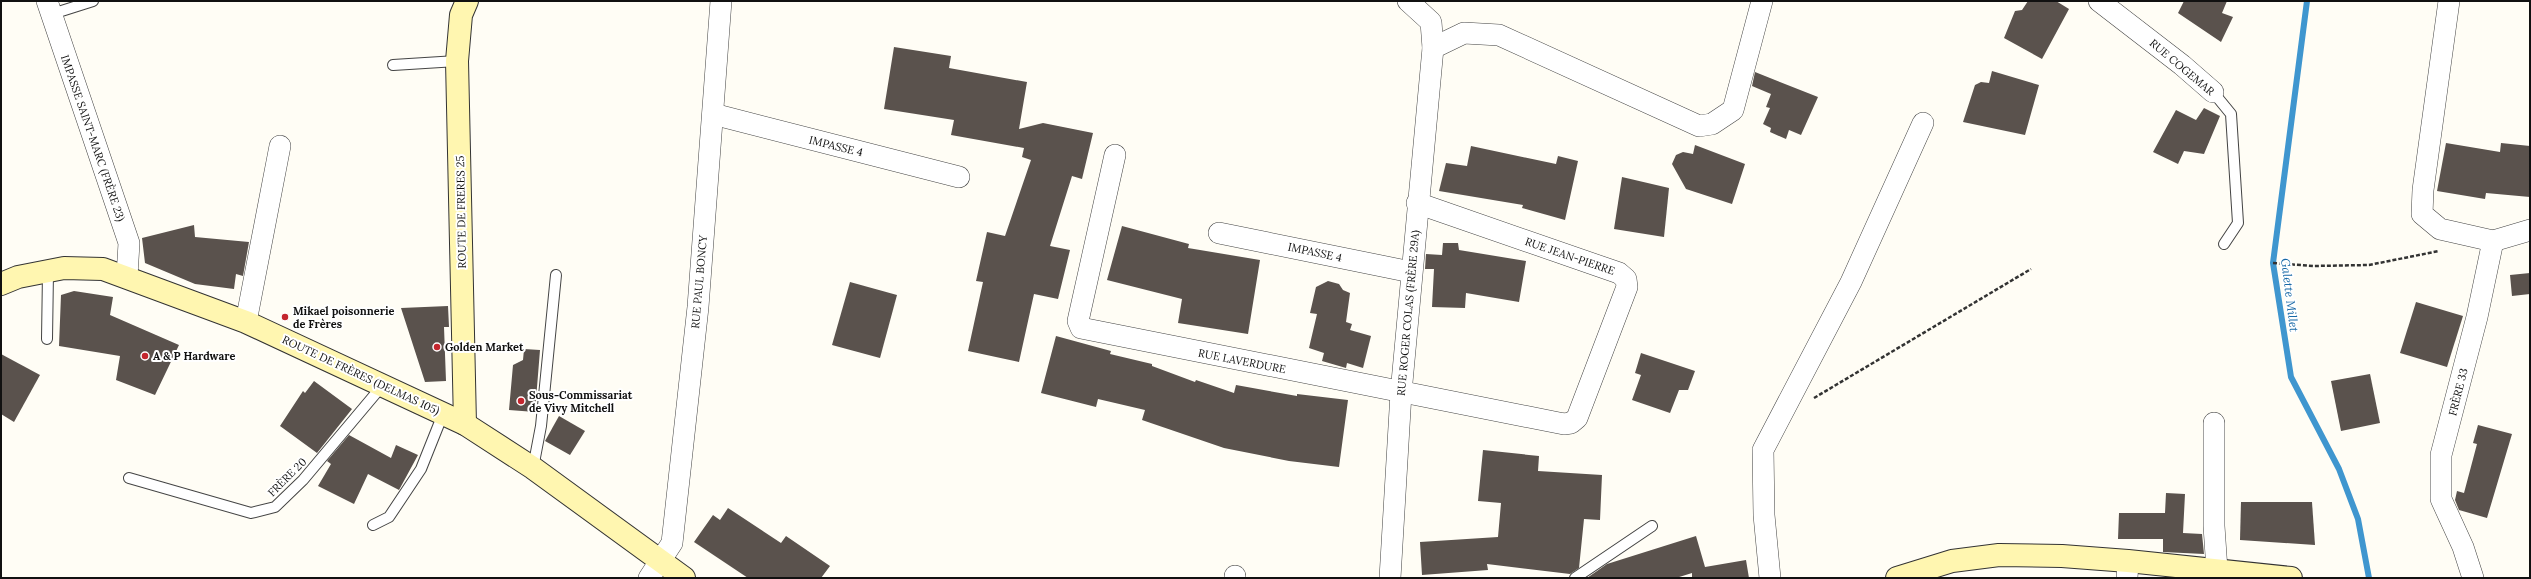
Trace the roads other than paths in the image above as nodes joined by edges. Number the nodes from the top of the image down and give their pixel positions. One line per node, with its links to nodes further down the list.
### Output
1 (93, 1): 8 (lane)
2 (467, 1): 10 (main road, ROUTE DE FRERES 25)
3 (721, 1): 13 (street, RUE PAUL BONCY)
4 (1408, 1): 9 (street, RUE ROGER COLAS (FRÈRE 29A))
5 (1762, 1): 9 (street)
6 (2099, 1): 12 (street, RUE COGEMAR)
7 (2449, 1): 21 (street)
8 (49, 7): 26 (street, IMPASSE SAINT-MARC (FRÈRE 23))
9 (1433, 48): 18 (street, RUE ROGER COLAS (FRÈRE 29A))
10 (458, 61): 11 (lane); 35 (main road, ROUTE DE FRERES 25)
11 (393, 65)
12 (2213, 92): 22 (lane, RUE COGEMAR)
13 (712, 114): 17 (street, IMPASSE 4); 40 (street, RUE PAUL BONCY)
14 (1923, 123): 47 (street)
15 (280, 146): 28 (street)
16 (1116, 155): 31 (street, RUE LAVERDURE)
17 (959, 178)
18 (1417, 203): 24 (street, RUE ROGER COLAS (FRÈRE 29A)); 33 (street, RUE JEAN-PIERRE)
19 (2530, 230): 21 (street)
20 (1219, 233): 24 (street, IMPASSE 4)
21 (2493, 241): 50 (street, FRÈRE 33)
22 (2224, 244)
23 (48, 272): 26 (main road, ROUTE DE FRÈRES (DELMAS 105)); 27 (main road, ROUTE DE FRÈRES (DELMAS 105)); 29 (lane)
24 (1411, 272): 31 (street, RUE ROGER COLAS (FRÈRE 29A))
25 (556, 275): 36 (lane)
26 (127, 276): 28 (main road, ROUTE DE FRÈRES (DELMAS 105))
27 (1, 284)
28 (246, 322): 30 (main road, ROUTE DE FRÈRES (DELMAS 105))
29 (47, 339)
30 (382, 386): 32 (main road, ROUTE DE FRÈRES (DELMAS 105)); 37 (lane, FRÈRE 20)
31 (1401, 393): 33 (street, RUE LAVERDURE); 45 (street, RUE ROGER COLAS (FRÈRE 29A))
32 (443, 414): 35 (main road, ROUTE DE FRÈRES (DELMAS 105)); 38 (lane)
33 (1577, 418)
34 (2214, 423): 42 (street)
35 (465, 424): 36 (main road, ROUTE DE FRÈRES (DELMAS 105))
36 (533, 468): 40 (main road, ROUTE DE FRÈRES (DELMAS 105))
37 (129, 478)
38 (373, 525)
39 (1652, 526): 46 (lane)
40 (662, 560): 43 (street, RUE PAUL BONCY); 44 (main road, ROUTE DE FRÈRES (DELMAS 105))
41 (2128, 569): 42 (main road); 48 (main road)
42 (2217, 570): 49 (main road)
43 (650, 578)
44 (684, 578)
45 (1390, 578)
46 (1575, 578)
47 (1770, 578)
48 (1897, 578)
49 (2291, 578)
50 (2473, 578)

